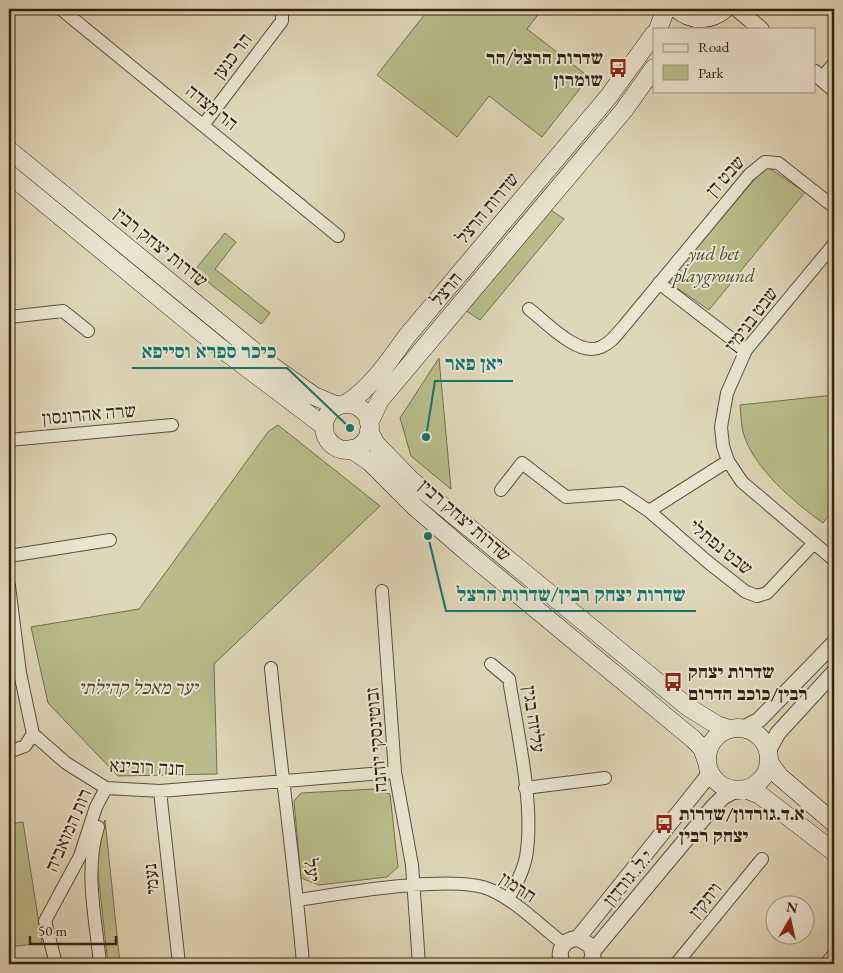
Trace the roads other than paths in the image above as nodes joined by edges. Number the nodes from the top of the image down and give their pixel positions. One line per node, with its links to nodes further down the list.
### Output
1 (61, 9): 14 (street, הר מצדה)
2 (282, 9): 14 (street, הר כנען)
3 (666, 9): 7 (main road)
4 (725, 9): 6 (main road)
5 (737, 9): 8 (street)
6 (683, 18)
7 (658, 28)
8 (760, 28)
9 (653, 35): 25 (main road, שדרות הרצל)
10 (834, 63): 12 (street)
11 (653, 69): 28 (main road, הרצל)
12 (818, 75): 13 (street)
13 (834, 89)
14 (204, 124): 18 (street, הר מצדה)
15 (9, 150): 25 (main road, שדרות יצחק רבין)
16 (9, 174): 27 (main road)
17 (834, 207): 20 (street, שבט דן)
18 (338, 236)
19 (834, 244): 24 (street, שבט בנימין)
20 (660, 283): 21 (street, שבט דן); 24 (street)
21 (529, 309)
22 (9, 317): 23 (street)
23 (88, 331)
24 (746, 350): 31 (street, שבט בנימין)
25 (342, 405): 27 (main road); 28 (main road)
26 (172, 425): 29 (street, שרה אהרונסון)
27 (324, 426): 30 (main road)
28 (369, 427): 30 (main road); 45 (main road, שדרות יצחק רבין)
29 (9, 440)
30 (351, 449): 49 (main road, שדרות יצחק רבין)
31 (728, 461): 33 (street); 35 (street, שבט בנימין)
32 (501, 490): 33 (street, שבט נפתלי)
33 (649, 511): 35 (street, שבט נפתלי)
34 (110, 540): 36 (street)
35 (814, 543): 37 (street, שבט בנימין)
36 (9, 556)
37 (834, 560)
38 (9, 586): 44 (street)
39 (382, 591): 50 (street, זבוטינסקי יוהנה)
40 (834, 643): 45 (street)
41 (491, 664): 54 (street, עליזה בגין)
42 (271, 668): 52 (street, יעל)
43 (834, 672): 48 (street)
44 (14, 674): 46 (street)
45 (737, 728): 48 (main road); 49 (main road)
46 (33, 734): 47 (street); 53 (street, חנה רובינא)
47 (9, 752)
48 (769, 757): 55 (main road); 57 (main road)
49 (708, 767): 55 (main road); 63 (street, י.ל. גורדון)
50 (395, 772): 52 (street, חנה רובינא); 60 (street, זבוטינסקי יוהנה)
51 (605, 778): 54 (street)
52 (282, 782): 56 (street, חנה רובינא); 62 (street, יעל)
53 (106, 788): 56 (street, חנה רובינא); 66 (street, רות המואביה); 67 (street, רות המואביה)
54 (525, 788): 61 (street, עליזה בגין)
55 (741, 789): 58 (main road); 65 (street, י.ל. גורדון)
56 (160, 791): 68 (street, נעמי)
57 (834, 822)
58 (834, 852)
59 (762, 859): 71 (street, ויתקין)
60 (413, 885): 61 (street, חרמון); 62 (street, חרמון); 70 (street, זבוטינסקי יוהנה)
61 (508, 899): 63 (street, חרמון)
62 (298, 900): 69 (street, יעל)
63 (564, 954): 65 (street)
64 (834, 954): 72 (street)
65 (591, 958)
66 (56, 964)
67 (100, 964)
68 (179, 964)
69 (303, 964)
70 (419, 964)
71 (676, 964)
72 (826, 964)

